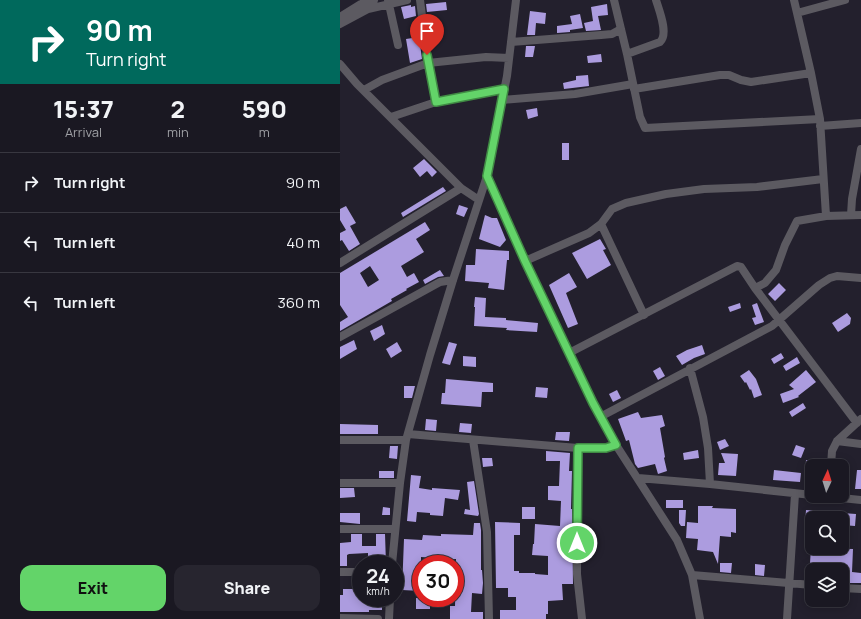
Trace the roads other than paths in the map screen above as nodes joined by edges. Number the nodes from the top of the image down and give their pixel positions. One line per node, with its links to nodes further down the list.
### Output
1 (374, 0): 9 (street)
2 (407, 0): 10 (street)
3 (420, 0): 19 (street)
4 (516, 0): 15 (street)
5 (614, 0): 14 (street)
6 (656, 0): 17 (street)
7 (794, 0): 11 (street)
8 (846, 0): 11 (street)
9 (364, 2): 12 (street)
10 (388, 2): 13 (street); 16 (street)
11 (797, 13): 21 (street)
12 (340, 17)
13 (340, 24)
14 (621, 29): 15 (street); 17 (street)
15 (511, 42): 18 (street)
16 (398, 45)
17 (627, 54): 22 (street)
18 (509, 58): 19 (street); 23 (street)
19 (428, 63): 24 (street); 26 (street)
20 (340, 64): 24 (street)
21 (811, 73): 22 (street); 28 (street)
22 (633, 86): 25 (street); 28 (street)
23 (504, 89): 25 (street); 26 (street)
24 (364, 90): 27 (street)
25 (502, 100): 31 (street)
26 (436, 102): 27 (street)
27 (391, 117): 33 (street)
28 (820, 122): 29 (street); 32 (street)
29 (861, 123)
30 (861, 149): 35 (street)
31 (487, 176): 34 (street); 39 (street)
32 (823, 179): 37 (street); 38 (street)
33 (461, 188): 34 (street); 40 (street)
34 (479, 200): 42 (street)
35 (851, 215): 36 (street); 37 (street)
36 (861, 215)
37 (826, 216): 43 (street)
38 (601, 224): 39 (street); 44 (street)
39 (525, 261): 47 (street)
40 (340, 262)
41 (861, 278): 45 (street)
42 (453, 280): 46 (street); 51 (street)
43 (755, 288): 44 (street); 45 (street)
44 (644, 315): 47 (street)
45 (779, 320): 48 (street); 50 (street)
46 (340, 337)
47 (569, 353): 49 (street)
48 (690, 368): 49 (street); 62 (street)
49 (600, 417): 56 (street)
50 (859, 421): 54 (street)
51 (407, 437): 52 (street); 53 (street); 61 (street)
52 (340, 440)
53 (473, 440): 57 (street); 81 (street)
54 (837, 441): 55 (street); 58 (street)
55 (861, 444)
56 (616, 445): 57 (street); 59 (street)
57 (578, 448): 82 (street)
58 (831, 459)
59 (638, 478): 62 (street); 72 (street)
60 (340, 483): 61 (street)
61 (400, 483): 68 (street)
62 (710, 484): 63 (street)
63 (795, 494): 64 (street); 73 (street)
64 (805, 495)
65 (849, 499): 66 (street)
66 (861, 500)
67 (340, 529): 68 (street)
68 (395, 529): 69 (street)
69 (393, 555)
70 (340, 572): 71 (street)
71 (352, 572)
72 (692, 575): 73 (street); 83 (street)
73 (789, 583): 74 (street); 84 (street)
74 (805, 584)
75 (849, 589): 76 (street)
76 (861, 590)
77 (390, 607): 80 (street)
78 (340, 618): 79 (street)
79 (378, 619)
80 (389, 619)
81 (489, 619)
82 (582, 619)
83 (700, 619)
84 (787, 619)

